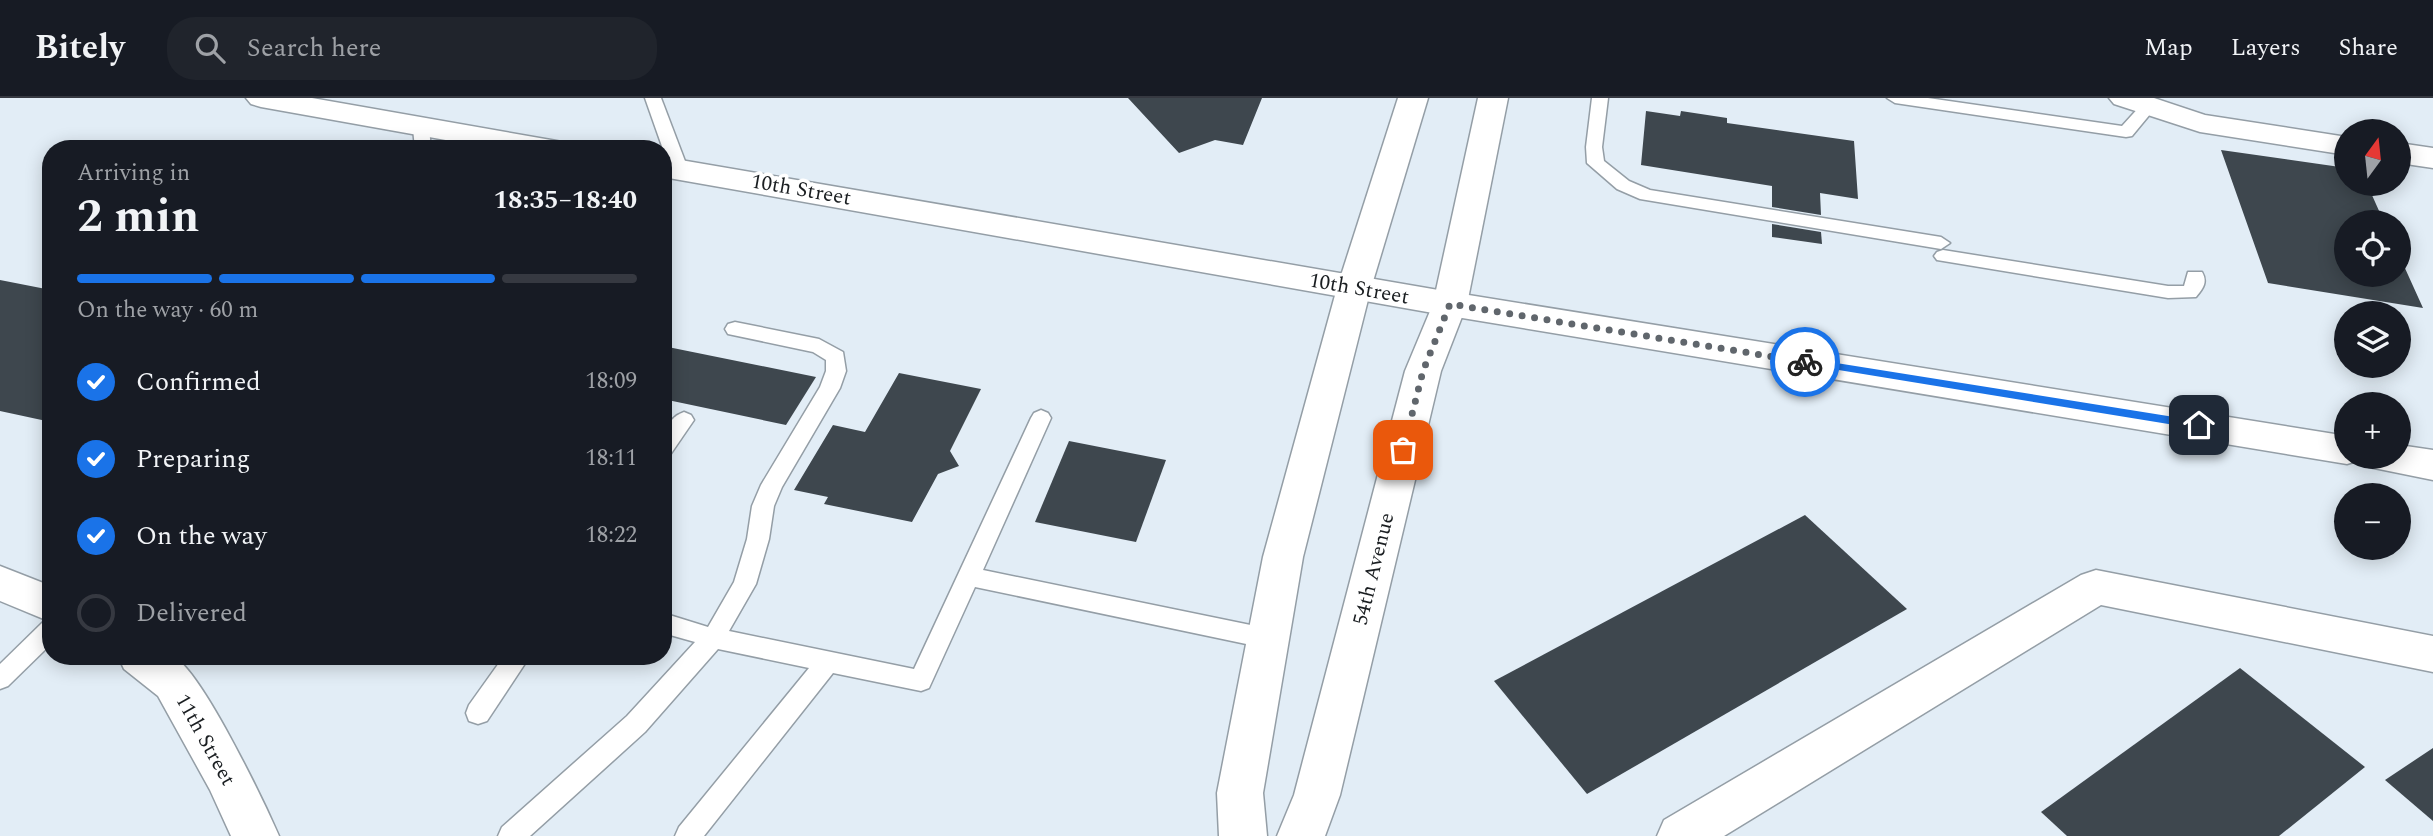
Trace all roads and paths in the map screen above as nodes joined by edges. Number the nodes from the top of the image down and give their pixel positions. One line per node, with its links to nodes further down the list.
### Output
1 (261, 98): 8 (street)
2 (653, 98): 10 (lane)
3 (1413, 98): 16 (street)
4 (1493, 98): 17 (street, 54th Avenue)
5 (1600, 98): 15 (lane)
6 (1895, 98): 7 (lane)
7 (2136, 103): 11 (street)
8 (422, 138): 9 (street)
9 (445, 140)
10 (664, 140)
11 (2334, 144)
12 (2412, 155): 13 (street)
13 (2433, 158)
14 (672, 168): 16 (street, 10th Street)
15 (2195, 276)
16 (1354, 288): 17 (street, 10th Street); 31 (street)
17 (1450, 304): 22 (street, 10th Street); 42 (street, 54th Avenue)
18 (735, 329): 30 (lane)
19 (1041, 418): 25 (lane)
20 (684, 420): 21 (lane)
21 (672, 437)
22 (2334, 448)
23 (2411, 462): 24 (street)
24 (2433, 466)
25 (969, 576): 31 (lane); 33 (lane)
26 (0, 583): 27 (street)
27 (42, 601)
28 (672, 626): 30 (lane)
29 (42, 638): 36 (lane)
30 (713, 638): 33 (lane); 39 (lane)
31 (1270, 639): 41 (street)
32 (2433, 654): 43 (street)
33 (828, 662): 40 (lane)
34 (150, 665): 38 (street, 11th Street)
35 (512, 665): 37 (lane)
36 (0, 679)
37 (478, 713)
38 (255, 836)
39 (511, 836)
40 (688, 836)
41 (1244, 836)
42 (1301, 836)
43 (1681, 836)

